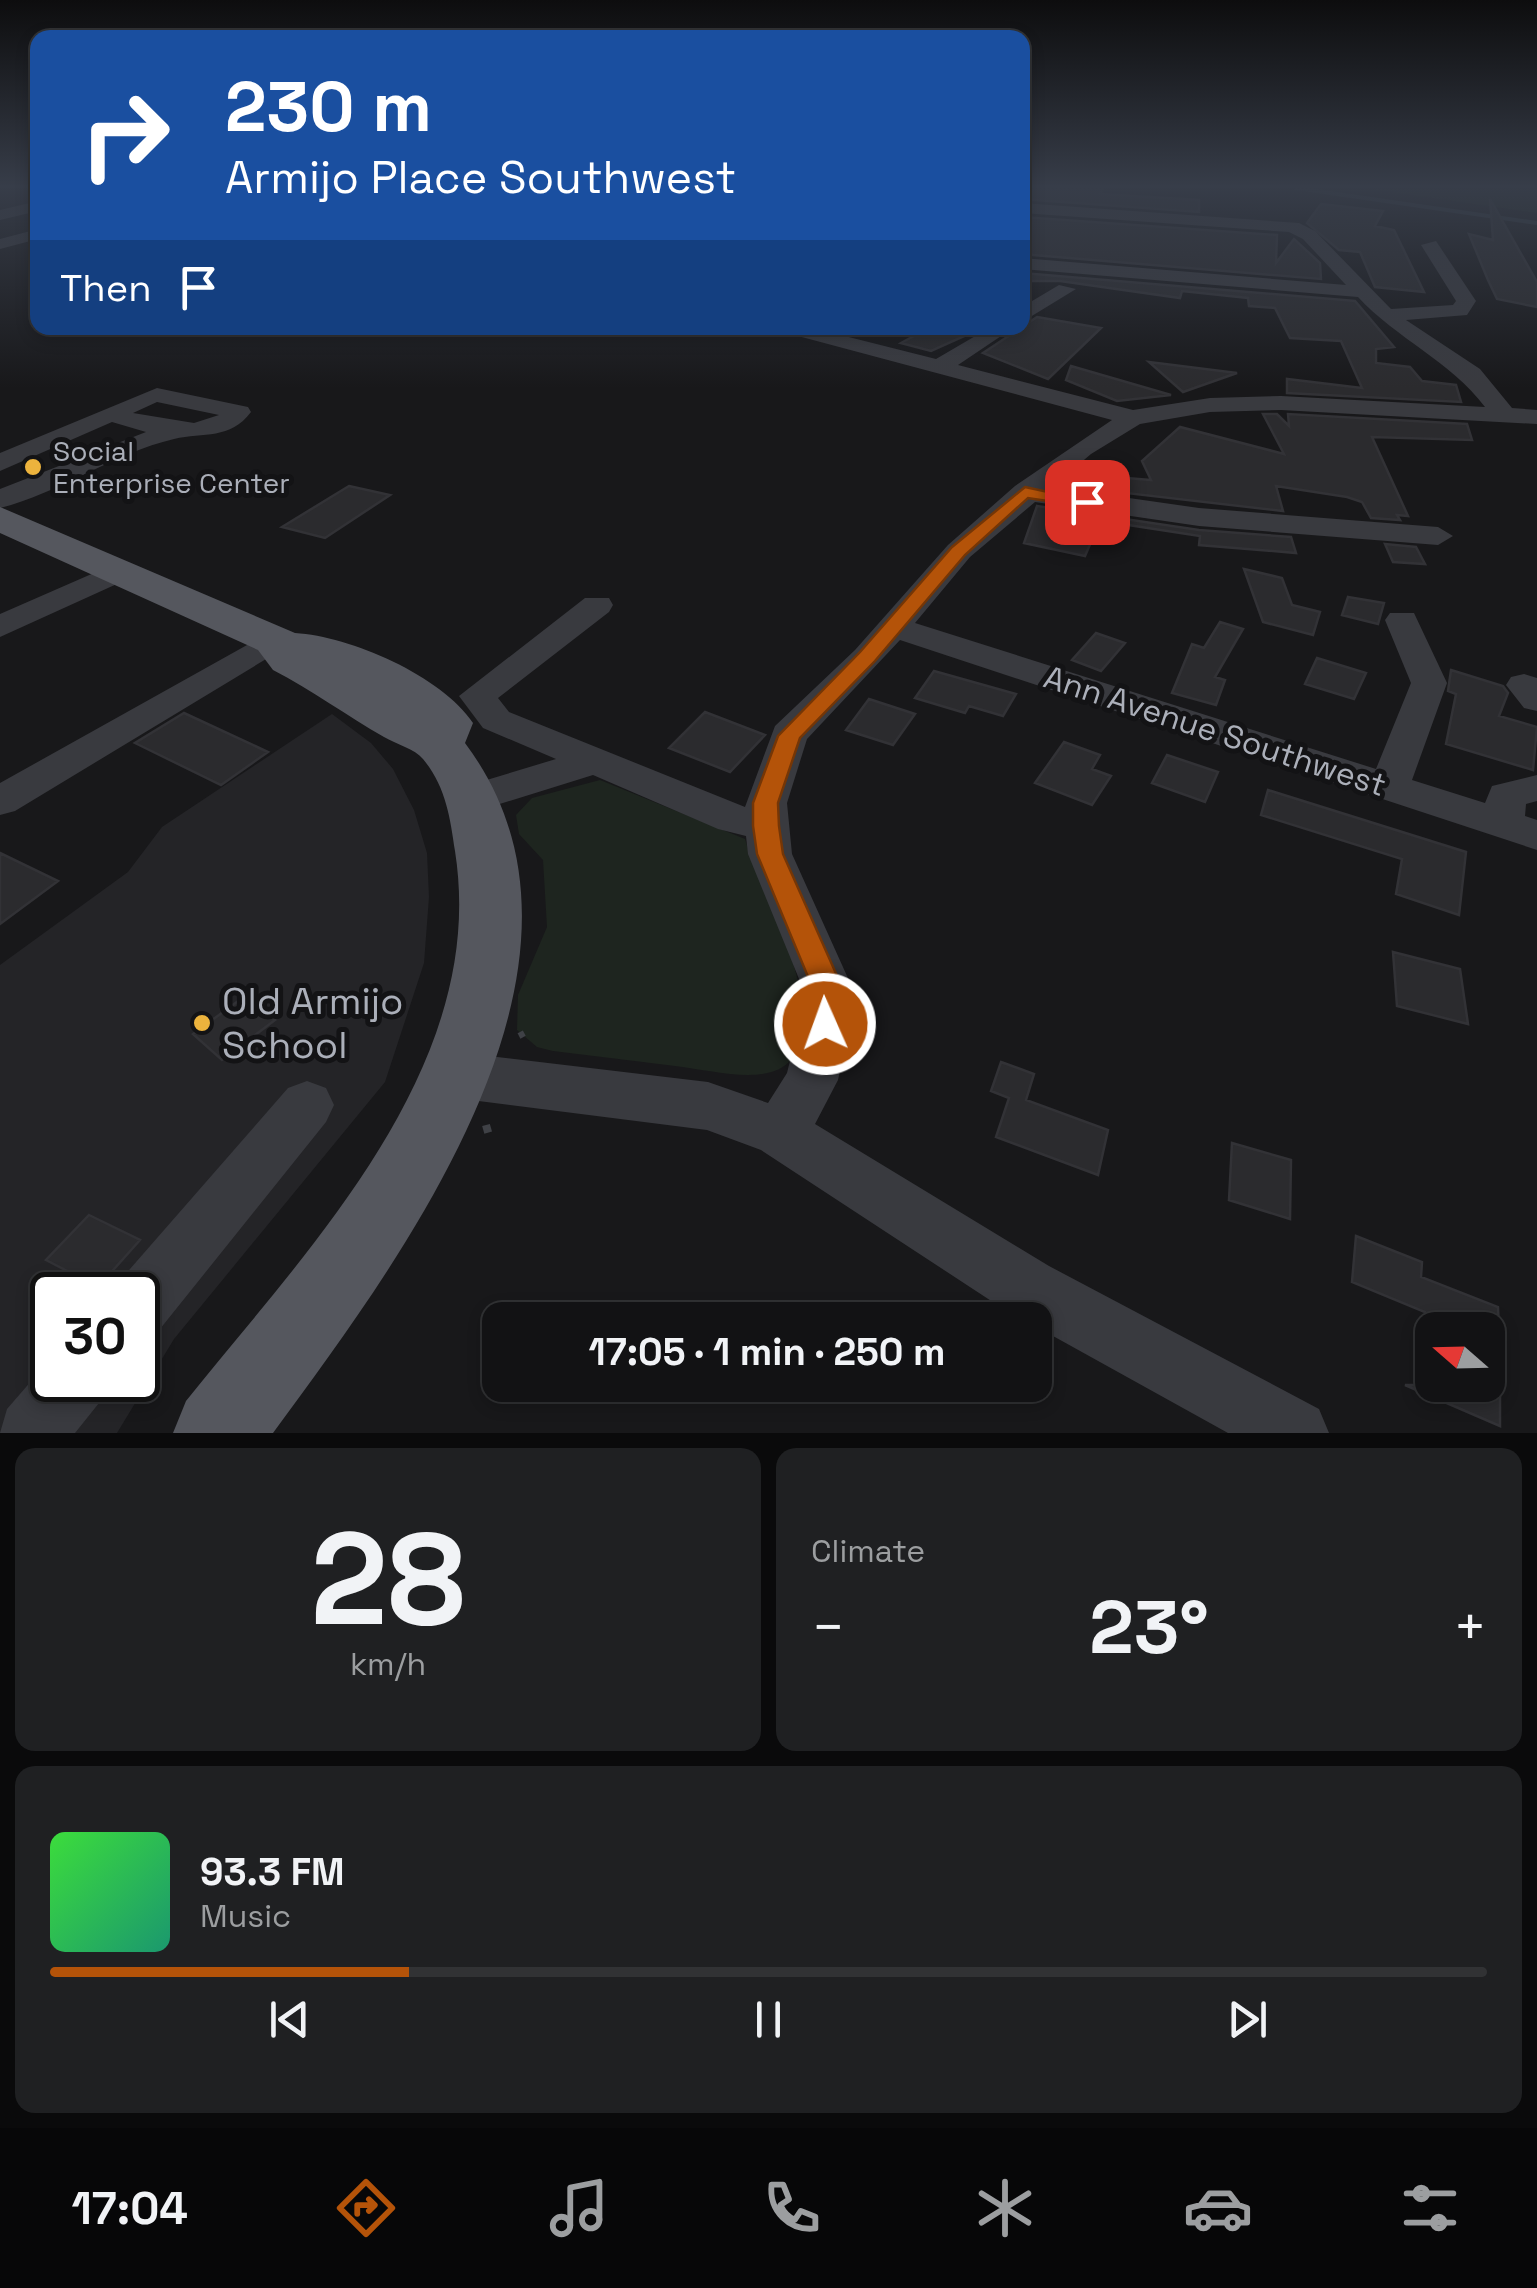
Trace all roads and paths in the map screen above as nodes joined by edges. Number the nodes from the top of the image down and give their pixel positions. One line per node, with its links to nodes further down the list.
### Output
1 (1328, 255): 5 (street)
2 (1437, 255): 7 (street)
3 (1030, 263): 5 (street)
4 (1066, 289): 6 (street)
5 (1364, 292): 7 (street)
6 (1030, 311)
7 (1386, 315): 14 (street)
8 (819, 335): 11 (street)
9 (889, 335): 11 (street)
10 (992, 335): 12 (street)
11 (872, 348): 12 (street)
12 (941, 366): 16 (street)
13 (110, 414): 17 (street); 17 (street); 18 (street)
14 (1504, 415): 15 (street); 16 (street)
15 (1537, 417)
16 (1132, 418): 19 (street)
17 (173, 430): 20 (street)
18 (0, 463)
19 (1025, 492): 22 (street); 26 (street)
20 (0, 499)
21 (0, 518): 23 (main road)
22 (1438, 536)
23 (119, 570): 27 (street); 28 (main road)
24 (596, 604): 29 (street)
25 (1402, 620): 32 (street)
26 (894, 627): 32 (street, Ann Avenue Southwest); 36 (street)
27 (0, 628)
28 (279, 643): 30 (main road); 35 (street)
29 (496, 720): 30 (street); 31 (street)
30 (439, 744): 34 (main road)
31 (595, 762): 34 (street); 36 (street)
32 (1389, 787): 37 (street, Ann Avenue Southwest)
33 (1537, 788): 37 (street)
34 (474, 798): 39 (main road)
35 (0, 801)
36 (766, 826): 41 (street)
37 (1521, 830)
38 (532, 1030): 39 (path)
39 (487, 1094): 41 (street); 45 (main road)
40 (308, 1105): 42 (street)
41 (780, 1132): 46 (street)
42 (160, 1280)
43 (57, 1402): 44 (street)
44 (31, 1433)
45 (218, 1433)
46 (1295, 1433)

